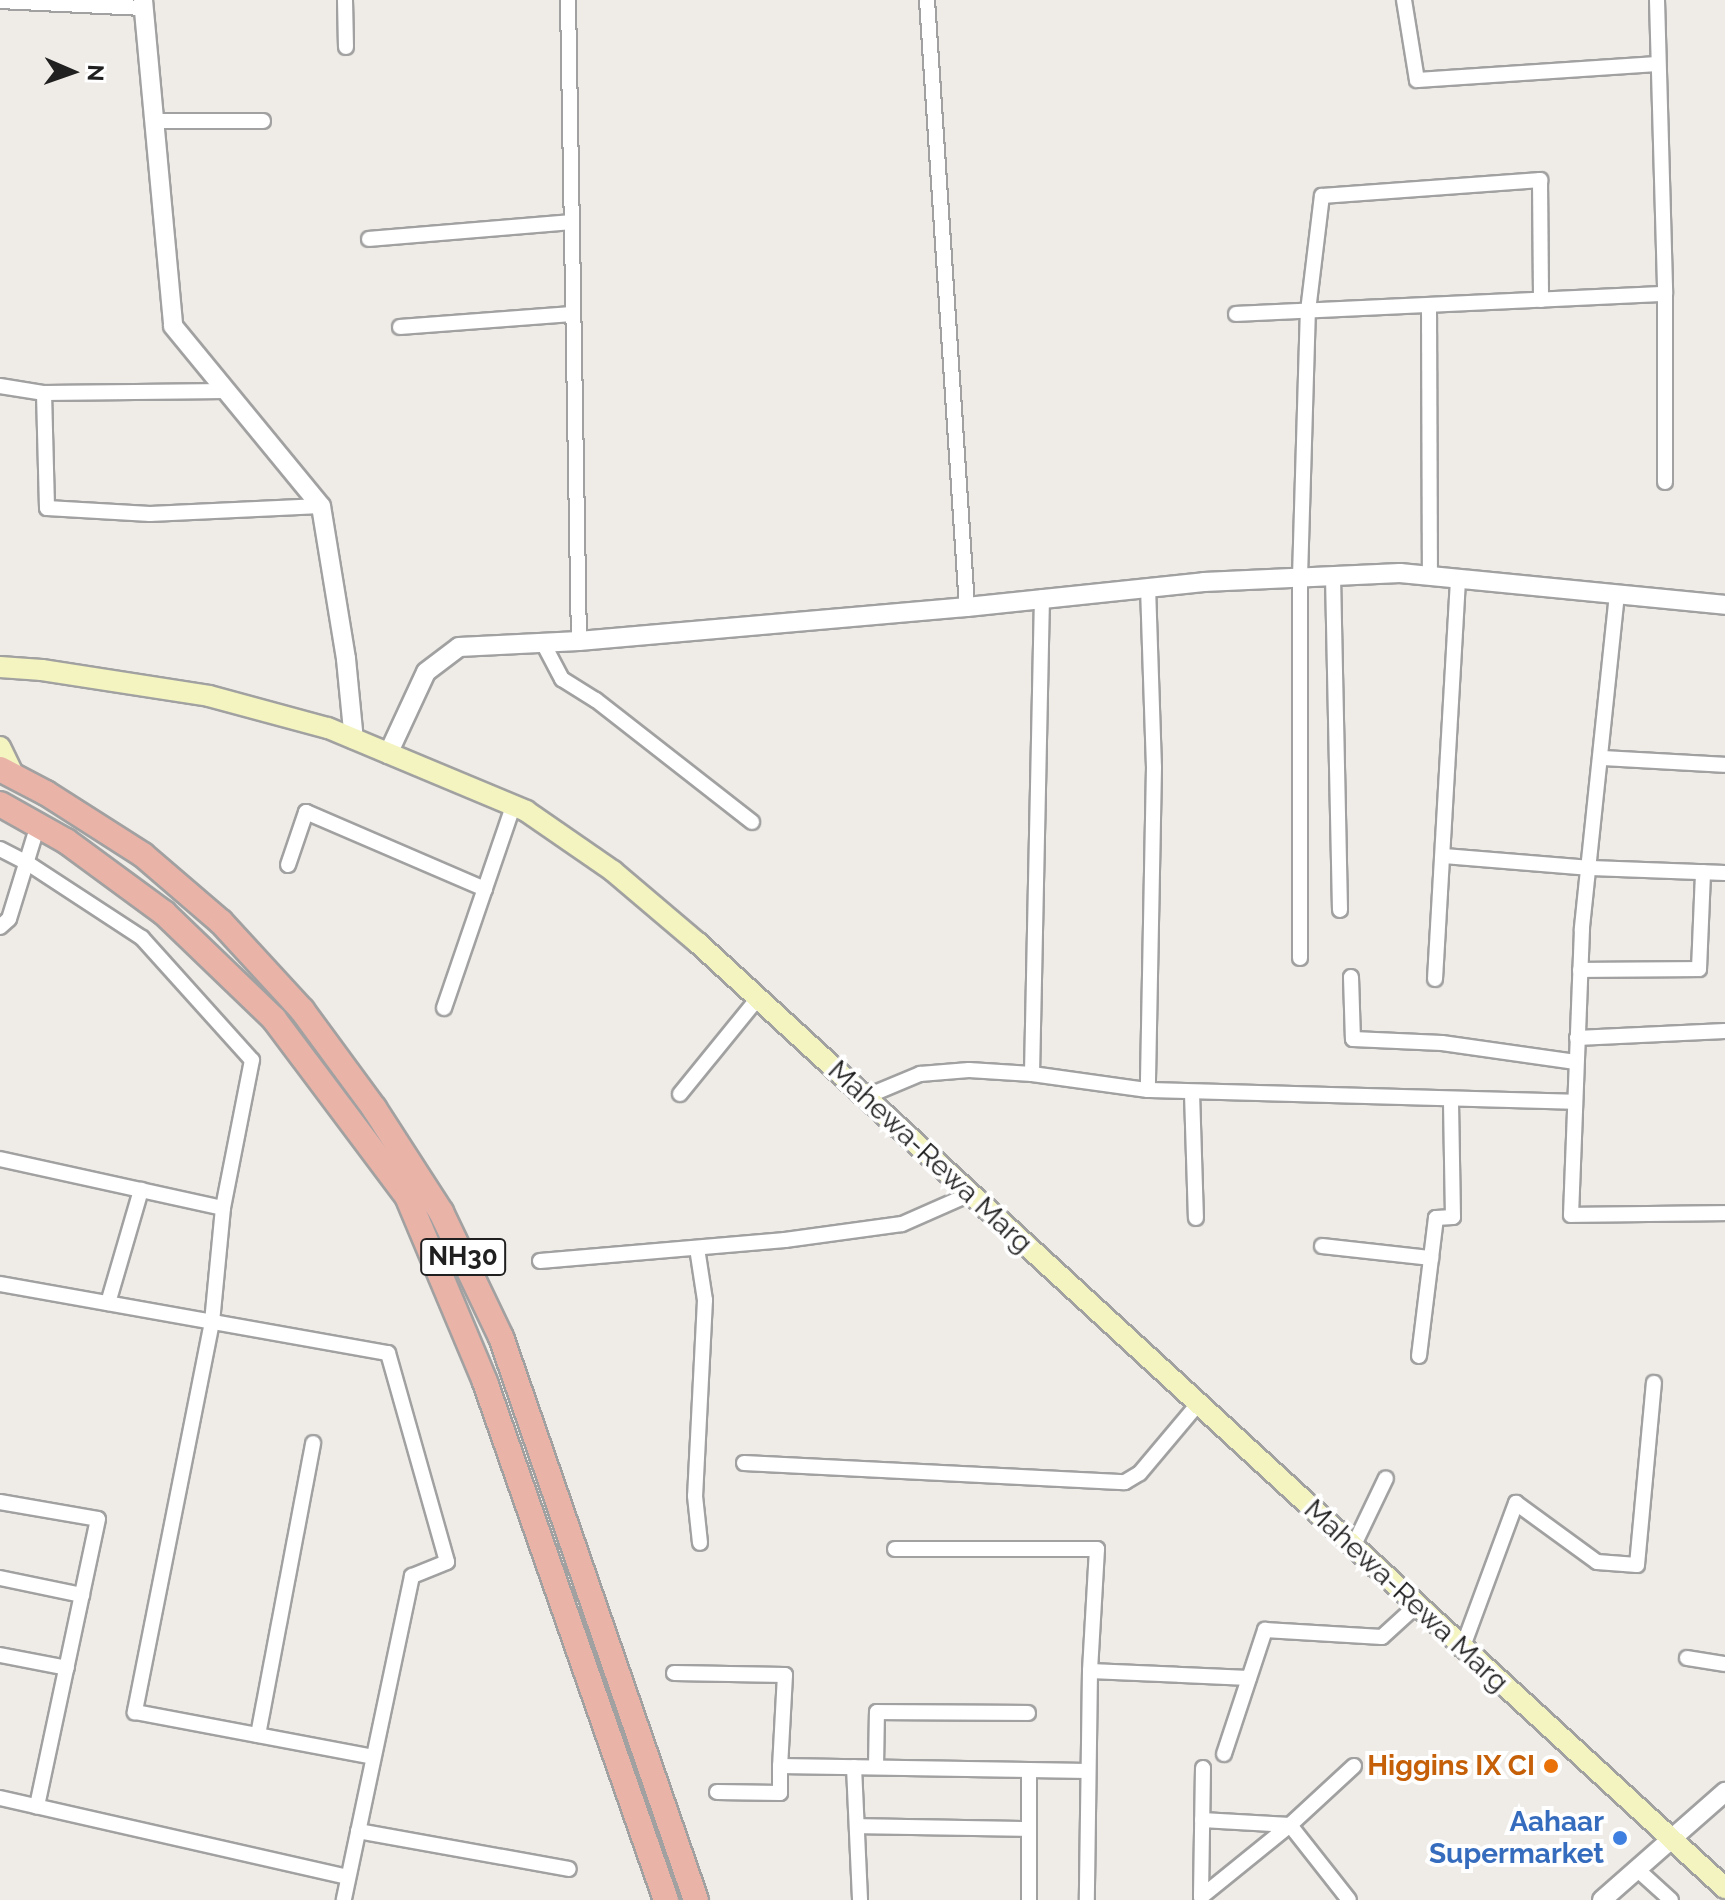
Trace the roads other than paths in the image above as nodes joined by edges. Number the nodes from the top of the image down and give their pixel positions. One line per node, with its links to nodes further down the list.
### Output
1 (345, 0): 8 (street)
2 (568, 0): 12 (street)
3 (927, 0): 34 (street)
4 (1404, 0): 9 (street)
5 (1657, 0): 9 (street)
6 (0, 1): 7 (street)
7 (144, 4): 10 (street)
8 (346, 47)
9 (1657, 64): 14 (street)
10 (154, 121): 11 (street); 22 (street)
11 (263, 121)
12 (571, 222): 13 (street); 18 (street)
13 (369, 239)
14 (1665, 294): 15 (street); 24 (street)
15 (1541, 300): 16 (street); 17 (street)
16 (1429, 306): 17 (street); 27 (street)
17 (1308, 311): 19 (street); 28 (street)
18 (572, 314): 20 (street); 35 (street)
19 (1236, 314)
20 (400, 327)
21 (0, 386): 23 (street)
22 (226, 391): 23 (street); 25 (street)
23 (44, 393): 25 (street)
24 (1665, 482)
25 (321, 506): 40 (street)
26 (1333, 576): 27 (street); 28 (street); 58 (street)
27 (1430, 576): 29 (street)
28 (1300, 577): 30 (street); 60 (street)
29 (1458, 579): 31 (street); 51 (street)
30 (1148, 587): 32 (street); 70 (street)
31 (1617, 594): 33 (street); 43 (street)
32 (1042, 597): 34 (street); 69 (street)
33 (1725, 605)
34 (967, 607): 35 (street)
35 (579, 641): 36 (street)
36 (543, 643): 42 (street); 48 (street)
37 (0, 667): 38 (main road, Mahewa-Rewa Marg)
38 (22, 669): 39 (main road); 40 (main road, Mahewa-Rewa Marg)
39 (0, 686)
40 (354, 740): 42 (main road, Mahewa-Rewa Marg)
41 (0, 747): 45 (main road)
42 (388, 754): 47 (main road, Mahewa-Rewa Marg)
43 (1601, 758): 44 (street); 54 (street)
44 (1725, 765)
45 (7, 772): 138 (highway, NH30)
46 (0, 804): 49 (highway, NH30)
47 (513, 806): 57 (street); 64 (main road, Mahewa-Rewa Marg)
48 (752, 822)
49 (38, 825): 52 (street); 137 (highway, NH30)
50 (0, 849): 52 (street)
51 (1444, 856): 54 (street); 63 (street)
52 (26, 862): 59 (street); 79 (street)
53 (288, 865): 57 (street)
54 (1591, 868): 55 (street); 61 (street)
55 (1703, 872): 56 (street); 61 (street)
56 (1725, 873)
57 (485, 889): 65 (street)
58 (1340, 910)
59 (0, 927)
60 (1300, 958)
61 (1580, 970): 67 (street)
62 (1351, 977): 68 (street)
63 (1435, 979)
64 (758, 998): 72 (street); 73 (main road, Mahewa-Rewa Marg)
65 (444, 1008)
66 (1725, 1031): 67 (street)
67 (1577, 1038): 68 (street)
68 (1576, 1062): 75 (street)
69 (1032, 1074): 70 (street); 73 (street)
70 (1148, 1090): 71 (street)
71 (1192, 1093): 74 (street); 81 (street)
72 (680, 1094)
73 (865, 1097): 78 (main road, Mahewa-Rewa Marg)
74 (1451, 1099): 75 (street); 84 (street)
75 (1575, 1102): 80 (street)
76 (0, 1159): 77 (street)
77 (141, 1190): 79 (street); 87 (street)
78 (970, 1194): 83 (street); 91 (main road, Mahewa-Rewa Marg)
79 (223, 1208): 88 (street)
80 (1725, 1213)
81 (1196, 1218)
82 (1322, 1246): 84 (street)
83 (697, 1248): 85 (street); 96 (street)
84 (1431, 1258): 89 (street)
85 (540, 1261)
86 (0, 1284): 87 (street)
87 (108, 1303): 88 (street)
88 (212, 1322): 111 (street); 113 (street)
89 (1419, 1356)
90 (1654, 1383): 102 (street)
91 (1198, 1404): 93 (street); 97 (main road, Mahewa-Rewa Marg)
92 (313, 1443): 111 (street)
93 (744, 1463)
94 (1386, 1478): 97 (street)
95 (0, 1502): 100 (street)
96 (700, 1543)
97 (1353, 1547): 101 (main road, Mahewa-Rewa Marg)
98 (895, 1549): 107 (street)
99 (0, 1578): 100 (street)
100 (82, 1595): 106 (street)
101 (1416, 1606): 102 (main road, Mahewa-Rewa Marg); 109 (street)
102 (1462, 1649): 130 (main road, Mahewa-Rewa Marg)
103 (0, 1655): 106 (street)
104 (1687, 1658): 105 (street)
105 (1725, 1664)
106 (67, 1668): 124 (street)
107 (1090, 1671): 109 (street); 120 (street)
108 (674, 1673): 114 (street)
109 (1249, 1678): 112 (street)
110 (1028, 1713): 117 (street)
111 (258, 1735): 113 (street)
112 (1224, 1754)
113 (373, 1757): 129 (street)
114 (780, 1766): 116 (street); 121 (street)
115 (1354, 1766): 126 (street)
116 (854, 1767): 117 (street); 127 (street)
117 (876, 1767): 119 (street)
118 (1203, 1768): 125 (street)
119 (1029, 1770): 120 (street); 128 (street)
120 (1088, 1771): 141 (street)
121 (717, 1792)
122 (1725, 1792): 130 (street)
123 (0, 1798): 124 (street)
124 (37, 1807): 133 (street)
125 (1202, 1820): 126 (street); 135 (street)
126 (1290, 1825): 135 (street); 142 (street)
127 (857, 1826): 128 (street); 139 (street)
128 (1029, 1829): 140 (street)
129 (358, 1831): 131 (street); 133 (street)
130 (1672, 1841): 132 (street); 134 (main road, Mahewa-Rewa Marg)
131 (569, 1869)
132 (1639, 1871): 143 (street); 144 (street)
133 (347, 1877): 136 (street)
134 (1725, 1888)
135 (1201, 1899)
136 (344, 1900)
137 (666, 1900)
138 (696, 1900)
139 (860, 1900)
140 (1029, 1900)
141 (1087, 1900)
142 (1349, 1900)
143 (1602, 1900)
144 (1671, 1900)

